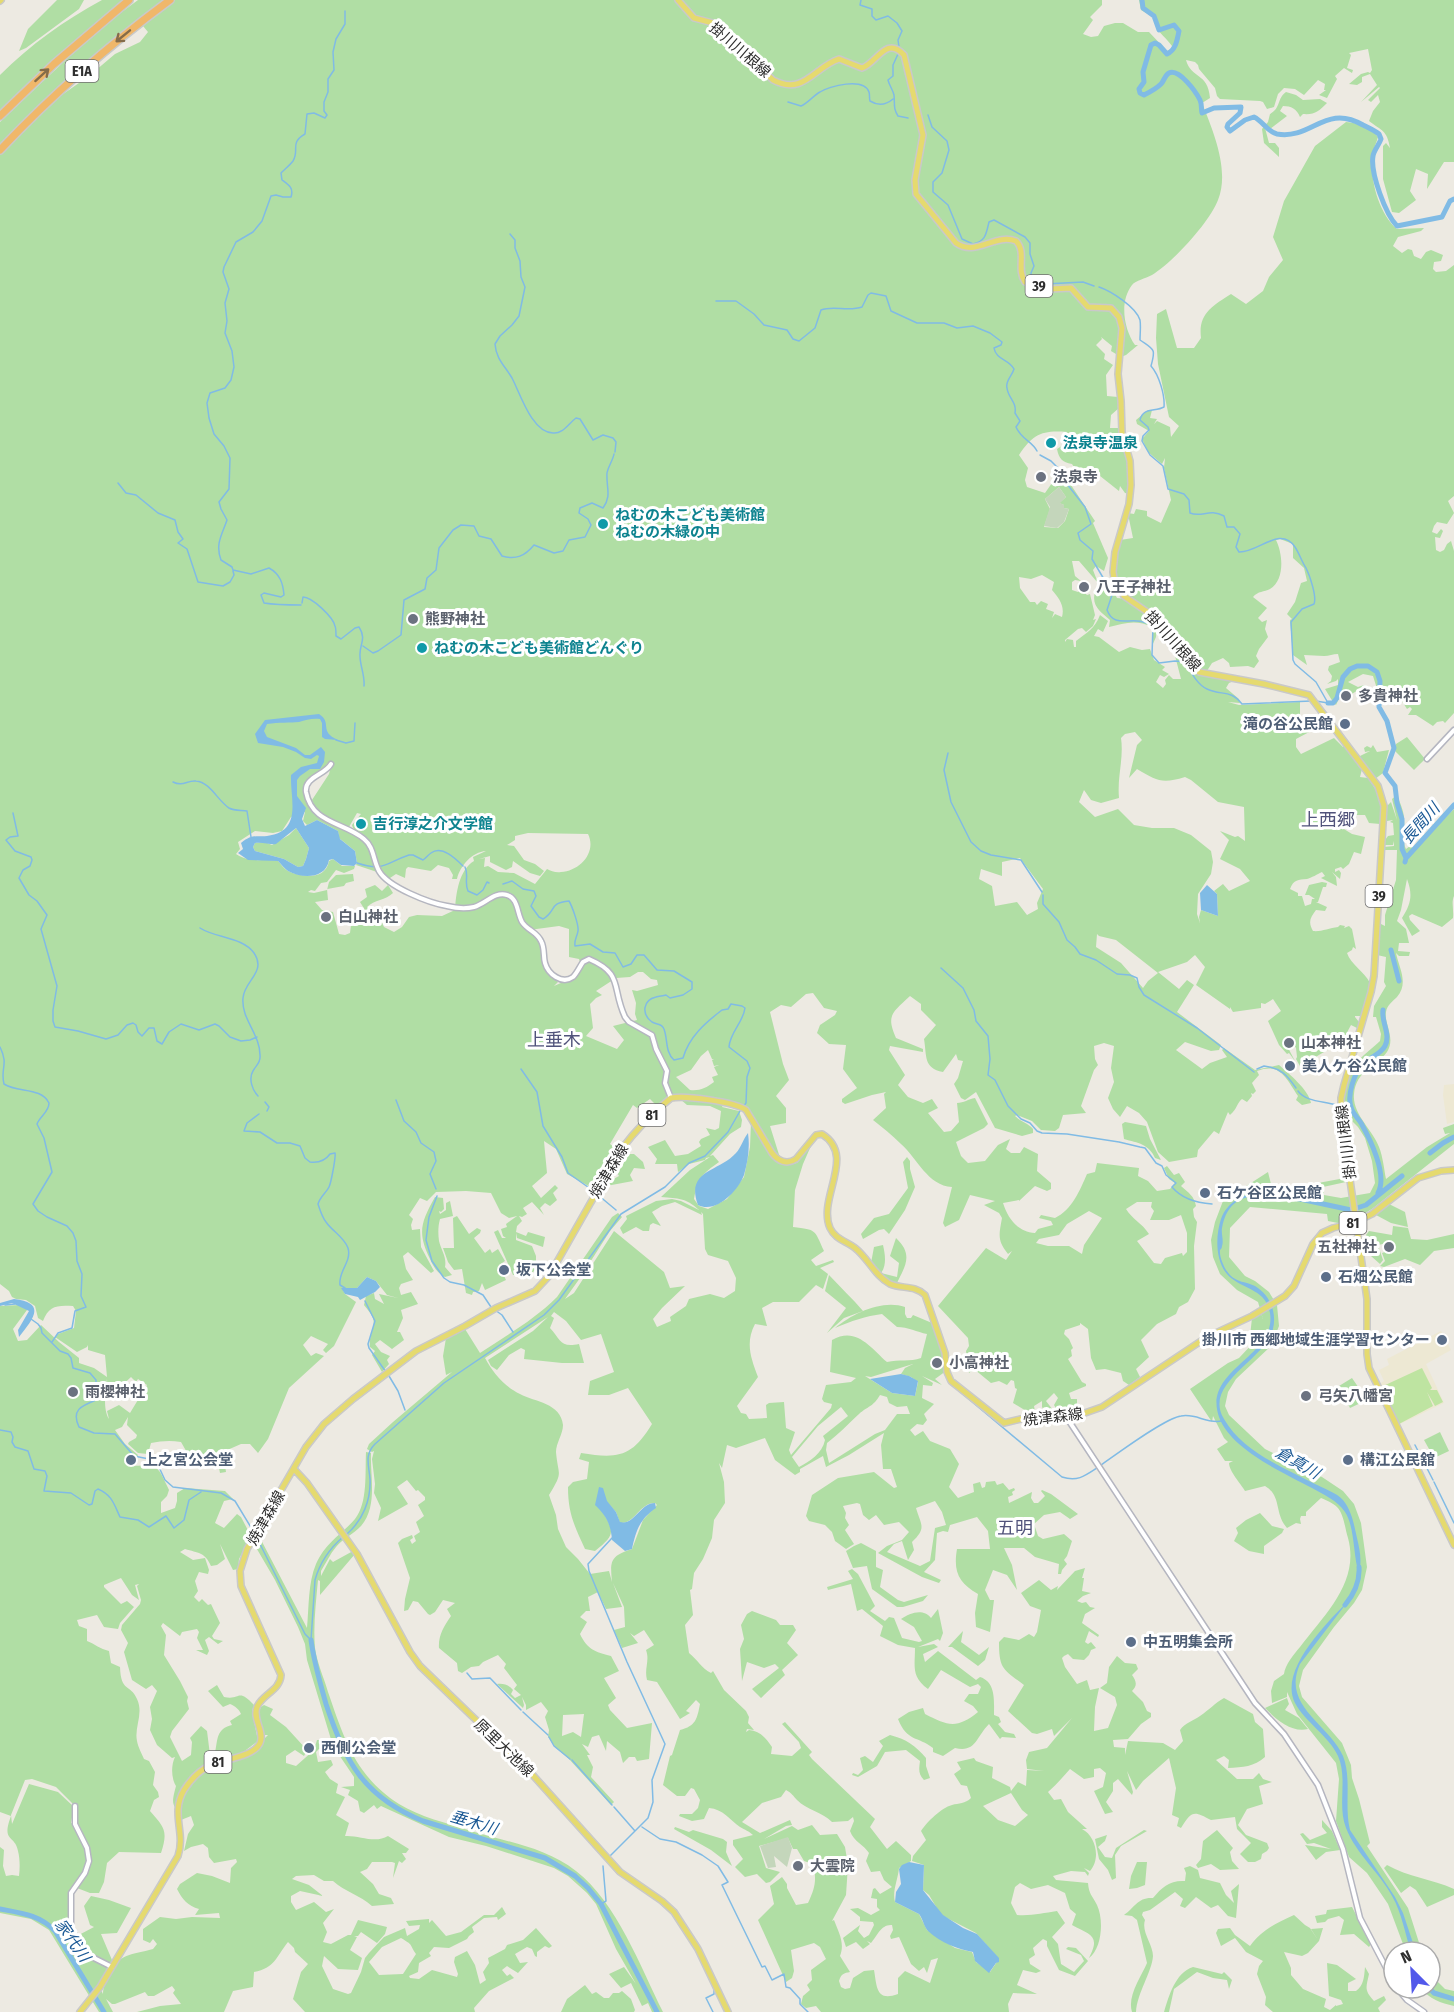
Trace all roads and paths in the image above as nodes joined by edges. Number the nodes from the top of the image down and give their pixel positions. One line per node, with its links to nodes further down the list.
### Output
1 (129, 0): 4 (highway, E1A, one-way to 1)
2 (170, 0): 5 (highway, E1A, one-way to 5)
3 (678, 0): 11 (main road, 掛川川根線 / 39)
4 (0, 116)
5 (0, 150)
6 (1454, 730): 7 (street)
7 (1427, 759)
8 (331, 764): 9 (street)
9 (671, 1098): 12 (main road, 焼津森線 / 81); 13 (main road, 焼津森線 / 81)
10 (1454, 1170): 11 (main road, 焼津森線 / 81)
11 (1356, 1222): 12 (main road, 焼津森線 / 81); 14 (main road, 掛川川根線 / 39)
12 (1065, 1415): 16 (street)
13 (294, 1469): 17 (main road, 焼津森線 / 81); 20 (main road, 原里大池線)
14 (1454, 1545)
15 (75, 1806): 17 (street)
16 (1382, 1960)
17 (112, 1967): 19 (main road, 焼津森線 / 81)
18 (1407, 2000): 21 (street)
19 (80, 2012)
20 (728, 2012)
21 (1424, 2012)

